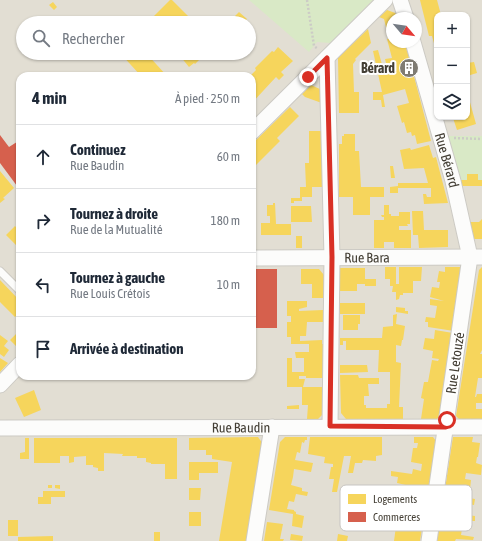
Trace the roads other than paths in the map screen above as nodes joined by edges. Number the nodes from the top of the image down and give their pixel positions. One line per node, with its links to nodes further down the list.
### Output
1 (385, 0): 5 (street)
2 (400, 0): 3 (street)
3 (404, 12)
4 (415, 48): 8 (street, Rue Bérard)
5 (327, 58): 6 (street); 7 (street)
6 (256, 128)
7 (332, 257): 8 (street, Rue Bara); 9 (street, Rue Bara); 14 (street)
8 (476, 257): 16 (street, Rue Letouzé)
9 (256, 258)
10 (0, 271): 11 (lane)
11 (16, 287)
12 (16, 368): 13 (street)
13 (0, 385)
14 (330, 426): 15 (street, Rue Baudin); 16 (street, Rue Baudin)
15 (272, 427): 18 (street, Rue Baudin); 21 (street)
16 (446, 427): 17 (street, Rue Baudin); 19 (street, Rue Letouzé)
17 (482, 427)
18 (0, 428)
19 (437, 485)
20 (430, 531): 22 (street, Rue Letouzé)
21 (254, 541)
22 (429, 541)

